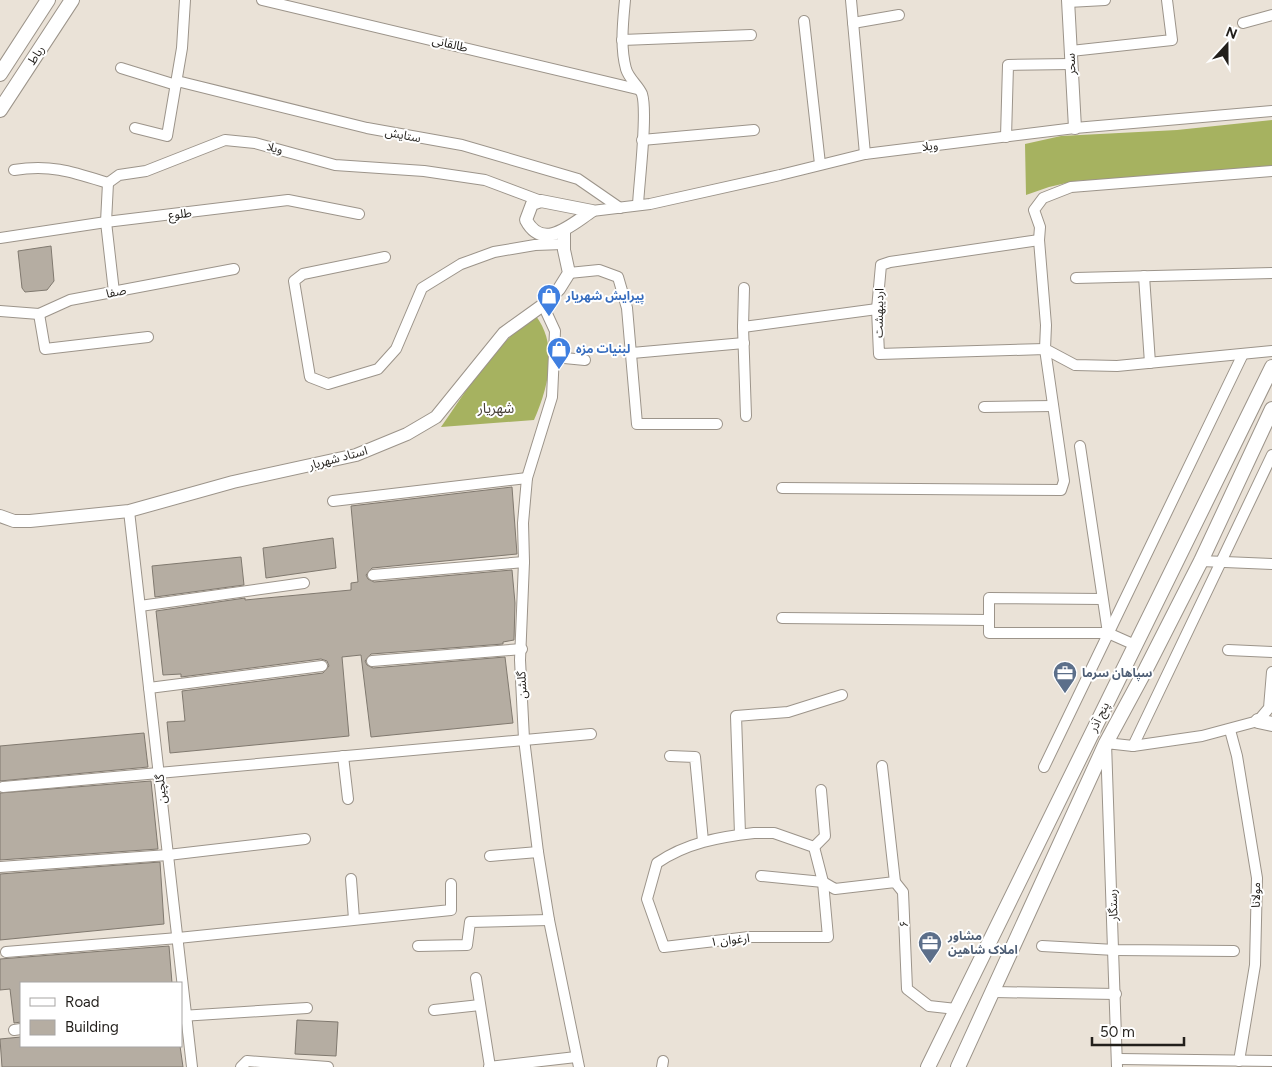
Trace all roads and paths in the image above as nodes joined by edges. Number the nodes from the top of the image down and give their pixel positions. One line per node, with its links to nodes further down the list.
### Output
1 (48, 0): 19 (main road, رباط)
2 (72, 0): 22 (main road, رباط)
3 (186, 0): 20 (street)
4 (262, 0): 21 (street, طالقانی)
5 (625, 0): 16 (street)
6 (852, 0): 13 (street)
7 (1105, 0): 9 (street)
8 (1167, 0): 17 (street)
9 (1068, 1): 17 (street, سحر)
10 (899, 15): 13 (street)
11 (1272, 15): 14 (street)
12 (804, 21): 30 (street)
13 (854, 23): 29 (street)
14 (1243, 23)
15 (751, 35): 16 (street)
16 (622, 40): 21 (street)
17 (1071, 58): 25 (street, سحر); 27 (street)
18 (121, 68): 20 (street, ستایش)
19 (0, 74)
20 (176, 83): 24 (street); 36 (street, ستایش)
21 (637, 88): 28 (street)
22 (0, 110)
23 (1272, 111): 25 (street, ویلا)
24 (135, 128)
25 (1075, 128): 27 (street, ویلا)
26 (754, 130): 28 (street)
27 (1006, 136): 29 (street, ویلا)
28 (642, 140): 35 (street)
29 (865, 154): 30 (street, ویلا)
30 (820, 164): 35 (street, ویلا)
31 (14, 170): 33 (street)
32 (1272, 171): 42 (street)
33 (108, 183): 34 (street, ویلا); 39 (street)
34 (541, 201): 37 (street); 41 (street)
35 (638, 205): 36 (street, ویلا)
36 (620, 208): 37 (street, ویلا)
37 (592, 211): 41 (street)
38 (359, 214): 39 (street, طلوع)
39 (106, 222): 40 (street, طلوع); 50 (street)
40 (0, 238)
41 (563, 238): 43 (street); 46 (street)
42 (1039, 240): 52 (street, اردیبهشت); 58 (street)
43 (385, 257)
44 (234, 269): 50 (street, صفا)
45 (1272, 272): 47 (street)
46 (569, 273): 51 (street, استاد شهریار); 60 (street)
47 (1144, 276): 48 (street); 64 (street)
48 (1076, 278)
49 (744, 288): 55 (street)
50 (114, 292): 54 (street, صفا)
51 (543, 305): 62 (street, گلشن); 76 (street, استاد شهریار)
52 (878, 309): 55 (street); 58 (street, اردیبهشت)
53 (0, 311): 54 (street, صفا)
54 (40, 314): 56 (street)
55 (743, 327): 57 (street)
56 (148, 337)
57 (744, 343): 60 (street); 69 (street)
58 (1045, 349): 64 (street, اردیبهشت); 66 (street)
59 (1272, 351): 61 (street, اردیبهشت)
60 (632, 353): 70 (street)
61 (1243, 354): 64 (street, اردیبهشت); 92 (street)
62 (554, 357): 63 (street); 73 (street, گلشن)
63 (585, 360)
64 (1150, 363)
65 (1272, 367): 90 (main road, پنج آذر)
66 (1053, 406): 67 (street); 74 (street)
67 (984, 407)
68 (1272, 408): 80 (main road, پنج آذر)
69 (746, 416)
70 (717, 424)
71 (1080, 446): 86 (street)
72 (1272, 455): 82 (street)
73 (527, 478): 75 (street); 81 (street, گلشن)
74 (782, 488)
75 (333, 501)
76 (129, 511): 78 (street, استاد شهریار); 87 (street, گلچین)
77 (0, 516): 78 (street, استاد شهریار)
78 (14, 521): 79 (street)
79 (0, 527)
80 (1200, 561): 82 (street); 91 (main road, پنج آذر)
81 (524, 562): 84 (street); 94 (street, گلشن)
82 (1222, 562): 83 (street); 110 (street)
83 (1272, 564)
84 (373, 575)
85 (304, 583): 87 (street)
86 (1102, 599): 89 (street); 92 (street)
87 (140, 606): 102 (street, گلچین)
88 (782, 618): 89 (street)
89 (988, 620): 92 (street)
90 (1147, 621): 91 (main road); 93 (main road, پنج آذر)
91 (1165, 631): 100 (main road, پنج آذر)
92 (1108, 633): 93 (street); 114 (street)
93 (1135, 645): 97 (main road, پنج آذر)
94 (522, 649): 98 (street); 108 (street, گلشن)
95 (1228, 650): 96 (street)
96 (1272, 652)
97 (1127, 660): 100 (main road); 147 (main road, پنج آذر)
98 (372, 661)
99 (322, 666): 102 (street)
100 (1146, 669): 109 (main road, پنج آذر)
101 (1272, 672): 104 (street)
102 (149, 688): 115 (street, گلچین)
103 (842, 695): 119 (street)
104 (1258, 721): 105 (main road); 106 (street)
105 (1272, 724)
106 (1230, 730): 110 (street); 150 (street, مولانا)
107 (591, 734): 108 (street)
108 (524, 739): 111 (street); 123 (street, گلشن)
109 (1106, 743): 110 (street); 137 (street, رستگار); 143 (main road, پنج آذر)
110 (1133, 746)
111 (343, 756): 115 (street); 118 (street)
112 (670, 756): 121 (street)
113 (882, 766): 130 (street, ۶)
114 (1044, 767)
115 (159, 773): 116 (street); 124 (street, گلچین)
116 (3, 787)
117 (822, 790): 122 (street)
118 (348, 800)
119 (740, 834): 121 (street); 122 (street)
120 (305, 839): 124 (street)
121 (703, 842): 129 (street, ارغوان ۱)
122 (814, 847): 129 (street)
123 (538, 852): 125 (street); 133 (street, گلشن)
124 (168, 854): 126 (street); 134 (street, گلچین)
125 (490, 856)
126 (0, 867)
127 (761, 876): 129 (street)
128 (351, 879): 132 (street)
129 (823, 882): 130 (street)
130 (895, 882): 147 (street, ۶)
131 (451, 884): 132 (street)
132 (354, 920): 134 (street)
133 (549, 920): 135 (street); 152 (street, گلشن)
134 (178, 938): 139 (street); 141 (street, گلچین)
135 (418, 946)
136 (1042, 946): 137 (street)
137 (1115, 950): 138 (street); 144 (street, رستگار)
138 (1234, 951)
139 (6, 952)
140 (476, 978): 145 (street)
141 (181, 982)
142 (182, 989): 149 (street, گلچین)
143 (994, 992): 144 (street); 160 (main road, پنج آذر)
144 (1116, 994): 153 (street, رستگار)
145 (480, 1005): 148 (street); 158 (street)
146 (307, 1008): 149 (street)
147 (956, 1009): 159 (main road, پنج آذر)
148 (434, 1010)
149 (184, 1015): 155 (street, گلچین)
150 (1239, 1061): 153 (street); 154 (street)
151 (1272, 1061): 154 (street)
152 (577, 1062): 158 (street)
153 (1118, 1063)
154 (1255, 1064)
155 (192, 1067)
156 (241, 1067): 157 (street)
157 (328, 1067)
158 (489, 1067)
159 (928, 1067)
160 (958, 1067)

